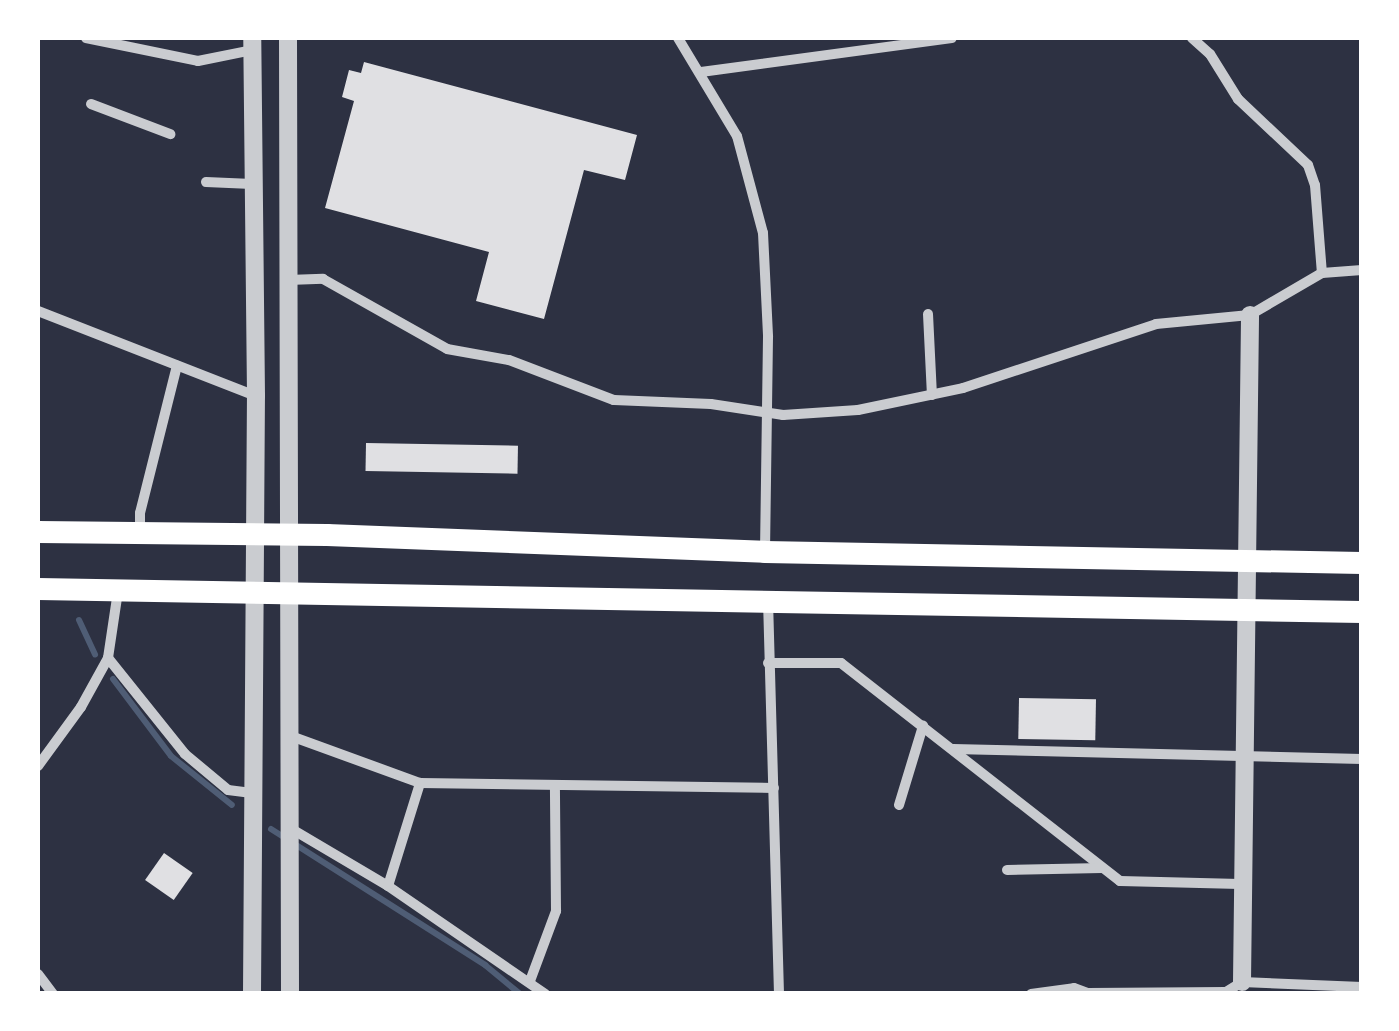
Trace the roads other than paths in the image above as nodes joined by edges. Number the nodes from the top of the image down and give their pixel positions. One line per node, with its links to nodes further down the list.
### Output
1 (86, 38): 7 (street)
2 (288, 38): 15 (street)
3 (678, 38): 8 (street)
4 (952, 38): 6 (street)
5 (1192, 38): 14 (street)
6 (896, 43): 8 (street)
7 (252, 44): 12 (street)
8 (701, 72): 22 (street)
9 (91, 104): 10 (street)
10 (170, 134)
11 (206, 182): 12 (street)
12 (252, 184): 21 (street)
13 (1362, 270): 14 (street)
14 (1322, 273): 18 (street)
15 (288, 280): 22 (street); 26 (street)
16 (38, 311): 19 (street)
17 (928, 314): 20 (street)
18 (1250, 315): 20 (street); 28 (street)
19 (178, 366): 21 (street); 24 (street)
20 (932, 395): 22 (street)
21 (256, 396): 25 (street)
22 (768, 412): 27 (street)
23 (38, 532): 24 (highway)
24 (140, 534): 25 (highway)
25 (254, 537): 26 (highway); 32 (street)
26 (288, 538): 27 (highway); 33 (street)
27 (765, 552): 28 (highway)
28 (1247, 562): 29 (highway); 35 (street)
29 (1362, 562)
30 (38, 589): 31 (highway)
31 (118, 590): 32 (highway); 37 (street)
32 (252, 592): 33 (highway); 48 (street)
33 (286, 593): 34 (highway); 40 (street)
34 (768, 599): 35 (highway); 38 (street)
35 (1246, 611): 36 (highway); 42 (street)
36 (1362, 612)
37 (108, 658): 44 (street); 48 (street)
38 (768, 663): 39 (street); 47 (street)
39 (922, 726): 41 (street); 49 (street)
40 (287, 735): 45 (street); 50 (street)
41 (952, 748): 42 (street); 51 (street)
42 (1242, 757): 43 (street); 53 (street)
43 (1362, 759)
44 (38, 766)
45 (420, 782): 46 (street); 54 (street)
46 (555, 786): 47 (street); 56 (street)
47 (774, 788): 63 (street)
48 (252, 793): 60 (street)
49 (899, 805)
50 (289, 828): 54 (street); 61 (street)
51 (1104, 868): 52 (street); 53 (street)
52 (1007, 870)
53 (1240, 884): 58 (street)
54 (388, 886): 56 (street)
55 (38, 974): 59 (street)
56 (530, 981): 62 (street)
57 (1362, 987): 58 (street)
58 (1232, 989): 64 (street)
59 (53, 994)
60 (252, 994)
61 (290, 994)
62 (545, 994)
63 (779, 994)
64 (1031, 994)

